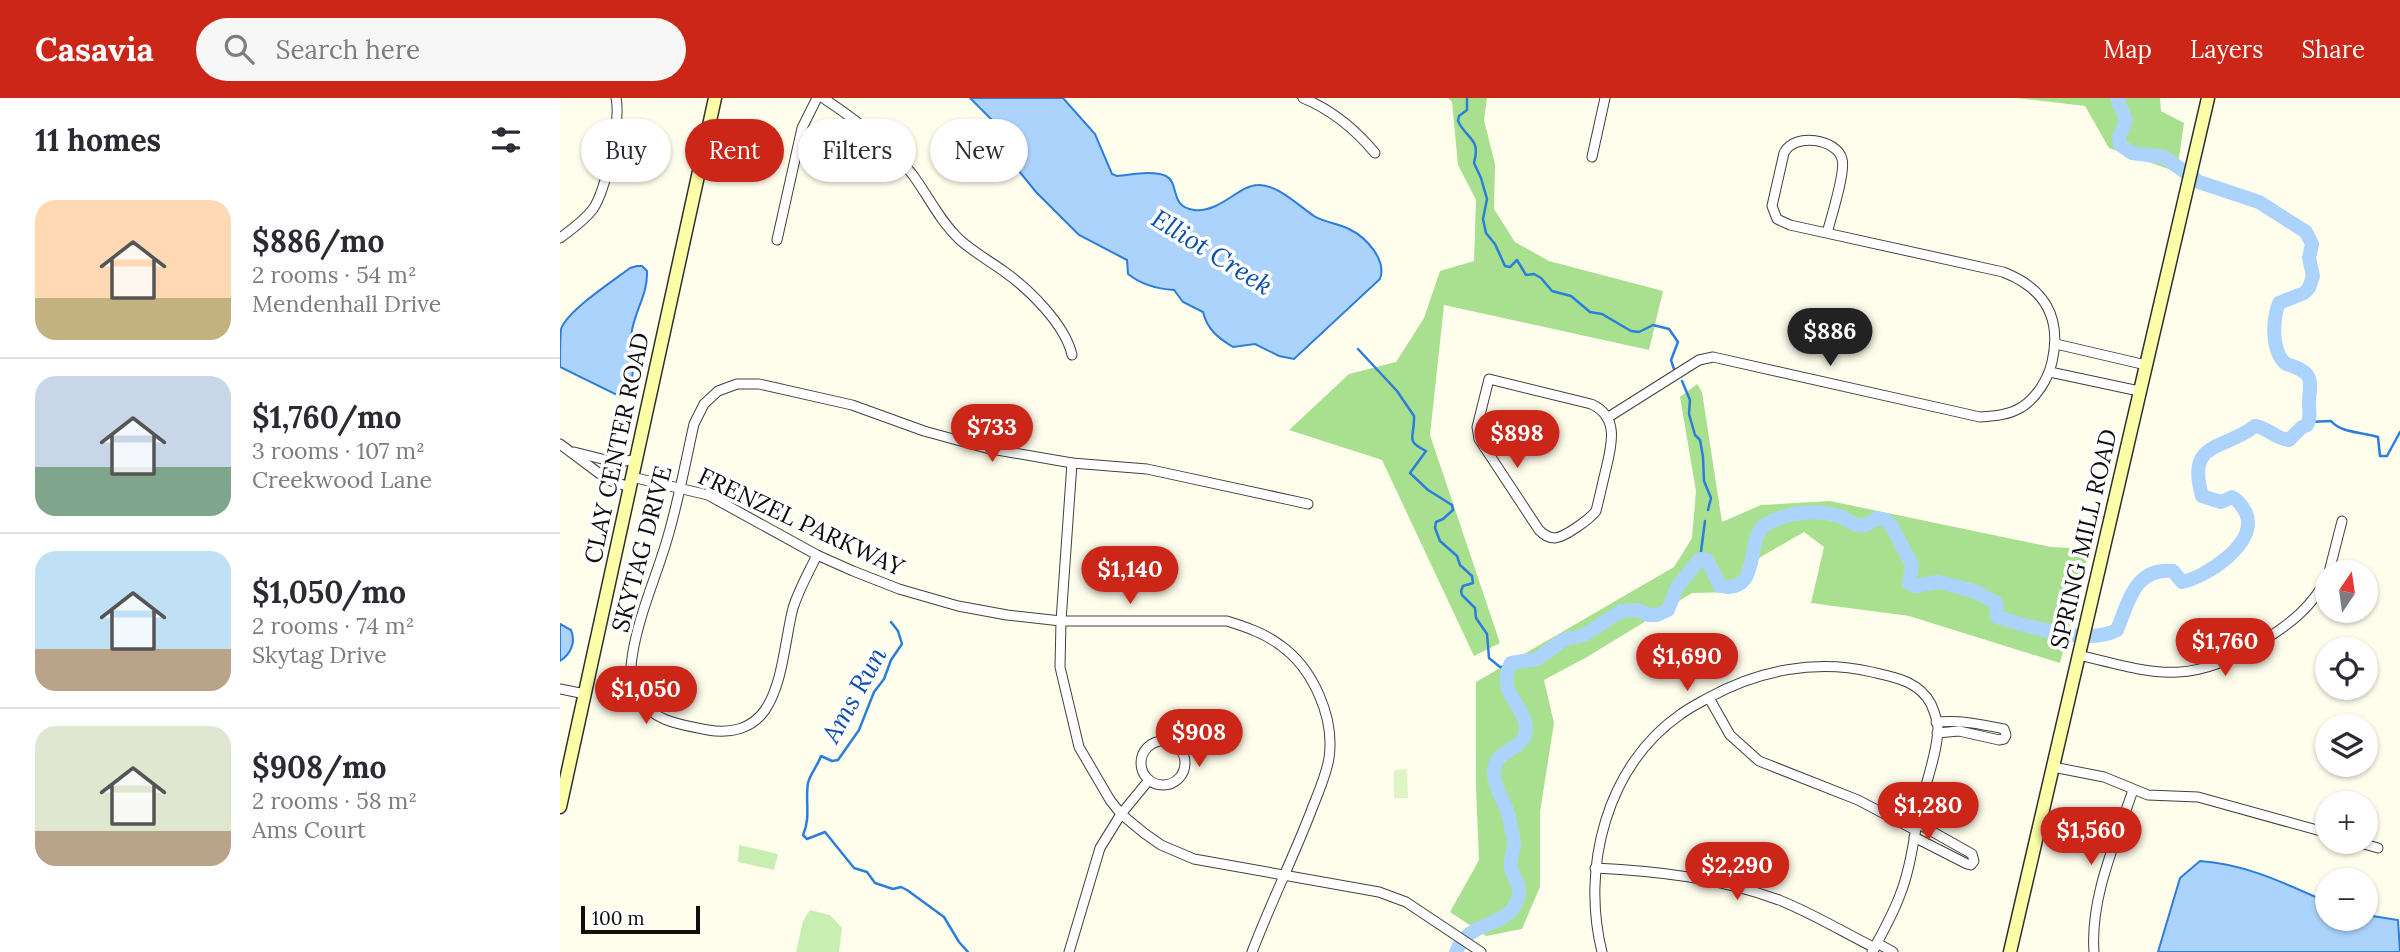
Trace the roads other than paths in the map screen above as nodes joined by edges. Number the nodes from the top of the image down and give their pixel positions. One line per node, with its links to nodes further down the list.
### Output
1 (616, 98): 13 (street)
2 (715, 98): 23 (street, CLAY CENTER ROAD)
3 (817, 98): 14 (street)
4 (823, 98): 16 (street)
5 (1303, 98): 10 (street)
6 (1605, 98): 11 (street)
7 (2201, 98): 9 (street, SPRING MILL ROAD)
8 (2208, 98): 9 (street, SPRING MILL ROAD)
9 (2198, 135): 17 (street, SPRING MILL ROAD)
10 (1375, 153)
11 (1592, 157)
12 (1827, 233): 12 (street); 15 (street)
13 (560, 238)
14 (777, 240)
15 (2056, 344): 17 (street); 18 (street)
16 (1072, 355)
17 (2146, 365): 19 (street, SPRING MILL ROAD)
18 (2050, 372): 19 (street); 20 (street)
19 (2139, 391): 33 (street, SPRING MILL ROAD)
20 (1607, 418): 20 (street)
21 (560, 444): 22 (street, FRENZEL PARKWAY)
22 (569, 451): 23 (street); 25 (street, FRENZEL PARKWAY)
23 (635, 460): 25 (street, CLAY CENTER ROAD)
24 (1072, 463): 26 (street, SKYTAG DRIVE); 27 (street, SKYTAG DRIVE); 32 (street)
25 (631, 482): 26 (street, FRENZEL PARKWAY); 35 (street, CLAY CENTER ROAD)
26 (680, 487): 29 (street, FRENZEL PARKWAY); 29 (street, SKYTAG DRIVE)
27 (1308, 504)
28 (2342, 521): 30 (street)
29 (817, 555): 32 (street, FRENZEL PARKWAY)
30 (2332, 560)
31 (2315, 599): 33 (street)
32 (1061, 621): 43 (street); 47 (street, FRENZEL PARKWAY)
33 (2080, 649): 39 (street, SPRING MILL ROAD)
34 (560, 689): 35 (street)
35 (585, 694): 42 (street, CLAY CENTER ROAD)
36 (1709, 698): 37 (street); 45 (street); 46 (street)
37 (1937, 722): 38 (street); 38 (street)
38 (1937, 733): 45 (street)
39 (2053, 766): 41 (street); 54 (street, SPRING MILL ROAD)
40 (1149, 780): 40 (street); 43 (street)
41 (2133, 790): 44 (street); 55 (street)
42 (560, 807)
43 (1121, 814): 47 (street); 49 (street)
44 (2315, 829)
45 (1915, 830): 45 (street); 48 (street)
46 (1595, 868): 48 (street); 52 (street)
47 (1283, 876): 50 (street, FRENZEL PARKWAY); 51 (street)
48 (1875, 948): 53 (street)
49 (1069, 952)
50 (1252, 952)
51 (1481, 952)
52 (1602, 952)
53 (1894, 952)
54 (2010, 952)
55 (2094, 952)

